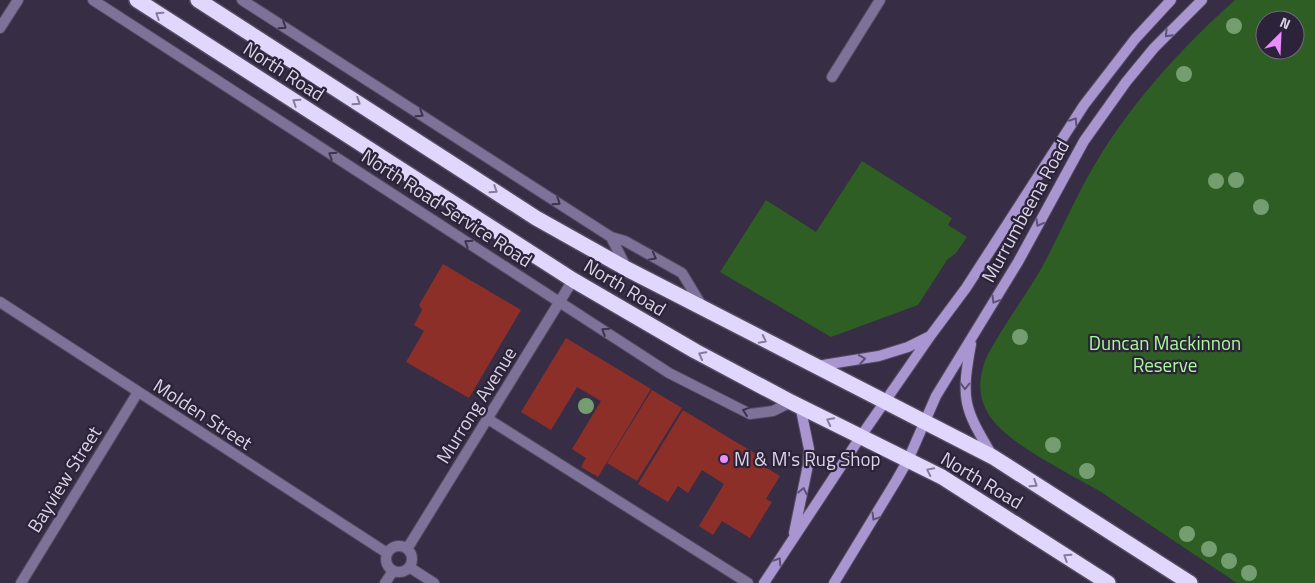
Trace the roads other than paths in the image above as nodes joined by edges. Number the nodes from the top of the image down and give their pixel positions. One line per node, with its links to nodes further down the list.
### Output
1 (18, 0): 9 (street)
2 (93, 0): 15 (street, North Road Service Road, one-way to 2)
3 (136, 0): 13 (highway, North Road, one-way to 3)
4 (198, 0): 12 (highway, North Road, one-way to 12)
5 (242, 0): 11 (street, one-way to 11)
6 (880, 0): 10 (street)
7 (1171, 0): 17 (main road, Murrumbeena Road, one-way to 7)
8 (1202, 0): 18 (main road, Murrumbeena Road, one-way to 18)
9 (0, 28)
10 (832, 76)
11 (612, 237): 12 (street); 16 (street, North Road, one-way to 16)
12 (628, 269): 16 (highway, North Road)
13 (573, 280): 15 (street, Murrong Avenue); 22 (highway, North Road, one-way to 13)
14 (0, 302): 20 (street, Molden Street)
15 (560, 302): 22 (street, North Road Service Road, one-way to 15); 23 (street, Murrong Avenue)
16 (704, 309): 19 (highway, North Road, one-way to 19)
17 (931, 335): 19 (main road, one-way to 17); 21 (main road, Murrumbeena Road)
18 (972, 338): 24 (main road, Murrumbeena Road); 26 (main road, one-way to 26)
19 (814, 366): 21 (highway, North Road)
20 (138, 392): 30 (street, Molden Street); 33 (street, Bayview Street)
21 (885, 402): 24 (highway, North Road); 25 (main road, Murrumbeena Road)
22 (796, 404): 25 (highway, North Road, one-way to 22); 28 (main road, one-way to 22)
23 (488, 419): 29 (street, Murrong Avenue); 36 (street)
24 (924, 422): 26 (highway, North Road); 27 (main road, Murrumbeena Road)
25 (861, 436): 27 (highway, North Road); 28 (main road, Murrumbeena Road)
26 (993, 457): 40 (highway, North Road, one-way to 40)
27 (908, 460): 38 (main road, Murrumbeena Road, one-way to 38); 39 (highway, North Road, one-way to 27)
28 (793, 539): 37 (main road, Murrumbeena Road, one-way to 28)
29 (407, 549): 30 (street); 31 (street)
30 (388, 553): 32 (street)
31 (409, 567): 32 (street); 35 (street)
32 (393, 571): 34 (street)
33 (21, 583)
34 (385, 583)
35 (434, 583)
36 (748, 583)
37 (764, 583)
38 (834, 583)
39 (1108, 583)
40 (1190, 583)

